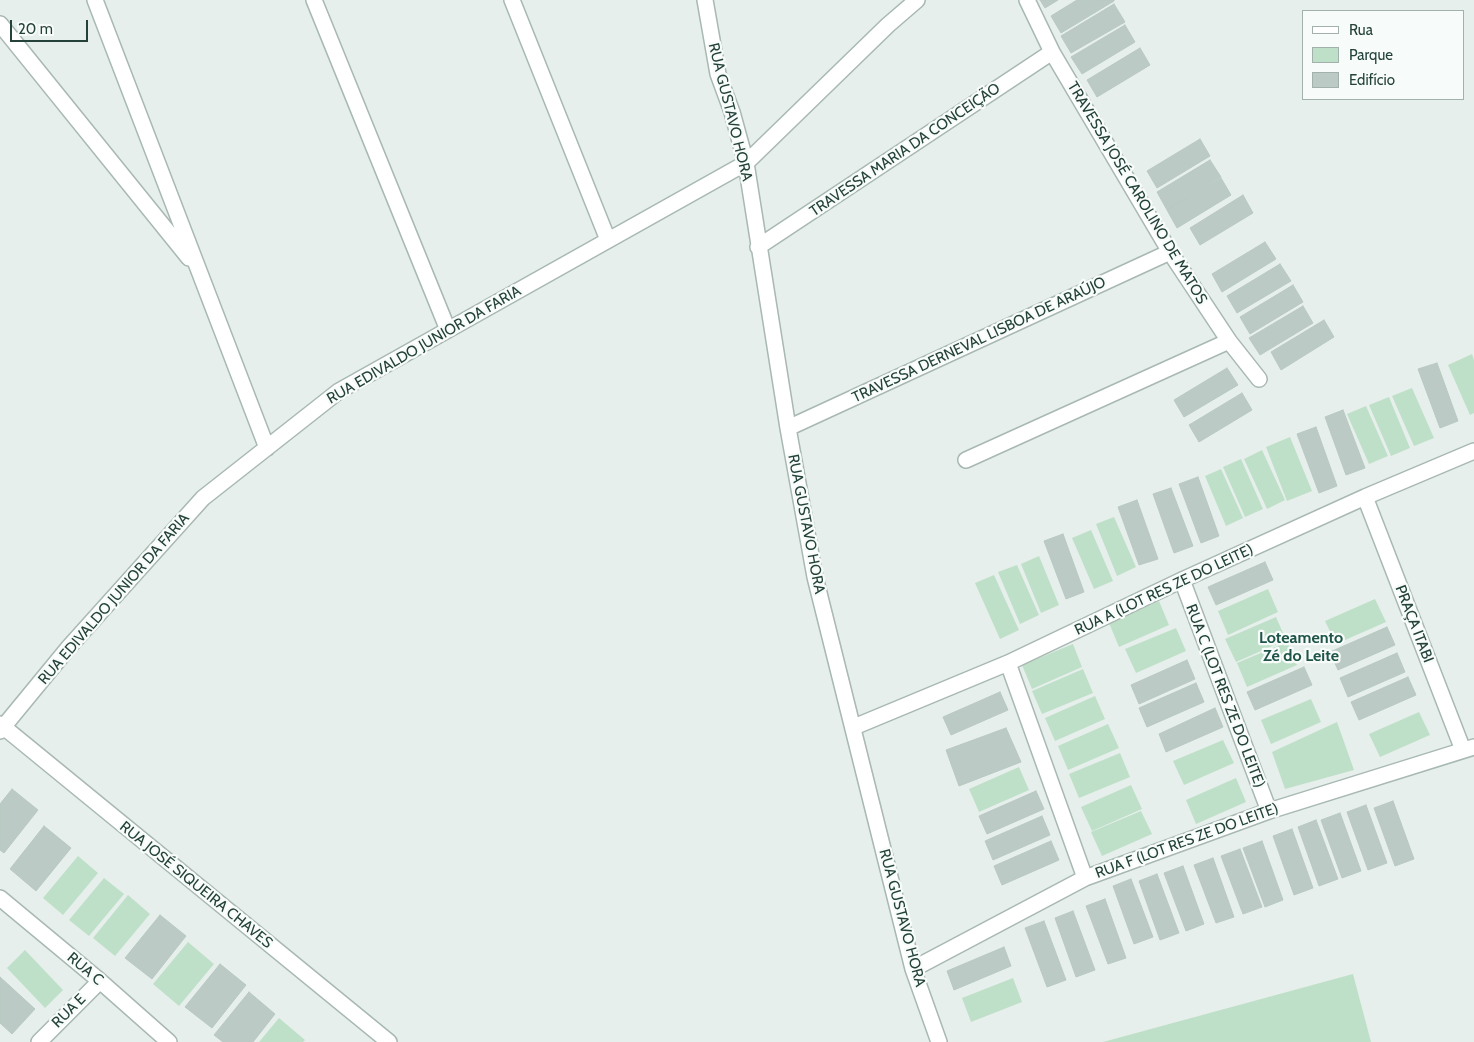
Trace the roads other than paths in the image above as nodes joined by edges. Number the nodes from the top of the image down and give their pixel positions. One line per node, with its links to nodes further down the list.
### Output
1 (95, 0): 13 (street)
2 (314, 0): 14 (street)
3 (512, 0): 10 (street)
4 (705, 0): 9 (street, RUA GUSTAVO HORA)
5 (917, 0): 9 (street, RUA EDIVALDO JUNIOR DA FARIA)
6 (1027, 0): 8 (street, TRAVESSA JOSÉ CAROLINO DE MATOS)
7 (0, 24): 13 (street)
8 (1052, 52): 11 (street, TRAVESSA MARIA DA CONCEIÇÃO); 12 (street, TRAVESSA JOSÉ CAROLINO DE MATOS)
9 (746, 163): 10 (street, RUA EDIVALDO JUNIOR DA FARIA); 11 (street, RUA GUSTAVO HORA)
10 (608, 240): 14 (street, RUA EDIVALDO JUNIOR DA FARIA)
11 (758, 247): 17 (street, RUA GUSTAVO HORA)
12 (1170, 252): 15 (street, TRAVESSA JOSÉ CAROLINO DE MATOS); 17 (street, TRAVESSA DERNEVAL LISBOA DE ARAÚJO)
13 (198, 270): 18 (street)
14 (448, 330): 18 (street, RUA EDIVALDO JUNIOR DA FARIA)
15 (1229, 341): 16 (street, TRAVESSA JOSÉ CAROLINO DE MATOS); 20 (street)
16 (1259, 379)
17 (788, 428): 24 (street, RUA GUSTAVO HORA)
18 (267, 448): 25 (street, RUA EDIVALDO JUNIOR DA FARIA)
19 (1472, 456): 21 (street, RUA A (LOT RES ZE DO LEITE))
20 (966, 460)
21 (1365, 497): 22 (street, RUA A (LOT RES ZE DO LEITE)); 26 (street, PRAÇA ITABI)
22 (1182, 580): 23 (street, RUA A (LOT RES ZE DO LEITE)); 27 (street, RUA C (LOT RES ZE DO LEITE))
23 (1008, 663): 24 (street, RUA A (LOT RES ZE DO LEITE)); 28 (street)
24 (854, 726): 30 (street, RUA GUSTAVO HORA)
25 (1, 727): 34 (street, RUA JOSÉ SIQUEIRA CHAVES)
26 (1468, 748): 27 (street, RUA F (LOT RES ZE DO LEITE))
27 (1269, 811): 28 (street, RUA F (LOT RES ZE DO LEITE))
28 (1085, 878): 30 (street, RUA F (LOT RES ZE DO LEITE))
29 (0, 898): 31 (street, RUA C)
30 (913, 968): 35 (street, RUA GUSTAVO HORA)
31 (100, 981): 32 (street, RUA E); 33 (street, RUA C)
32 (39, 1042)
33 (169, 1042)
34 (389, 1042)
35 (939, 1042)

